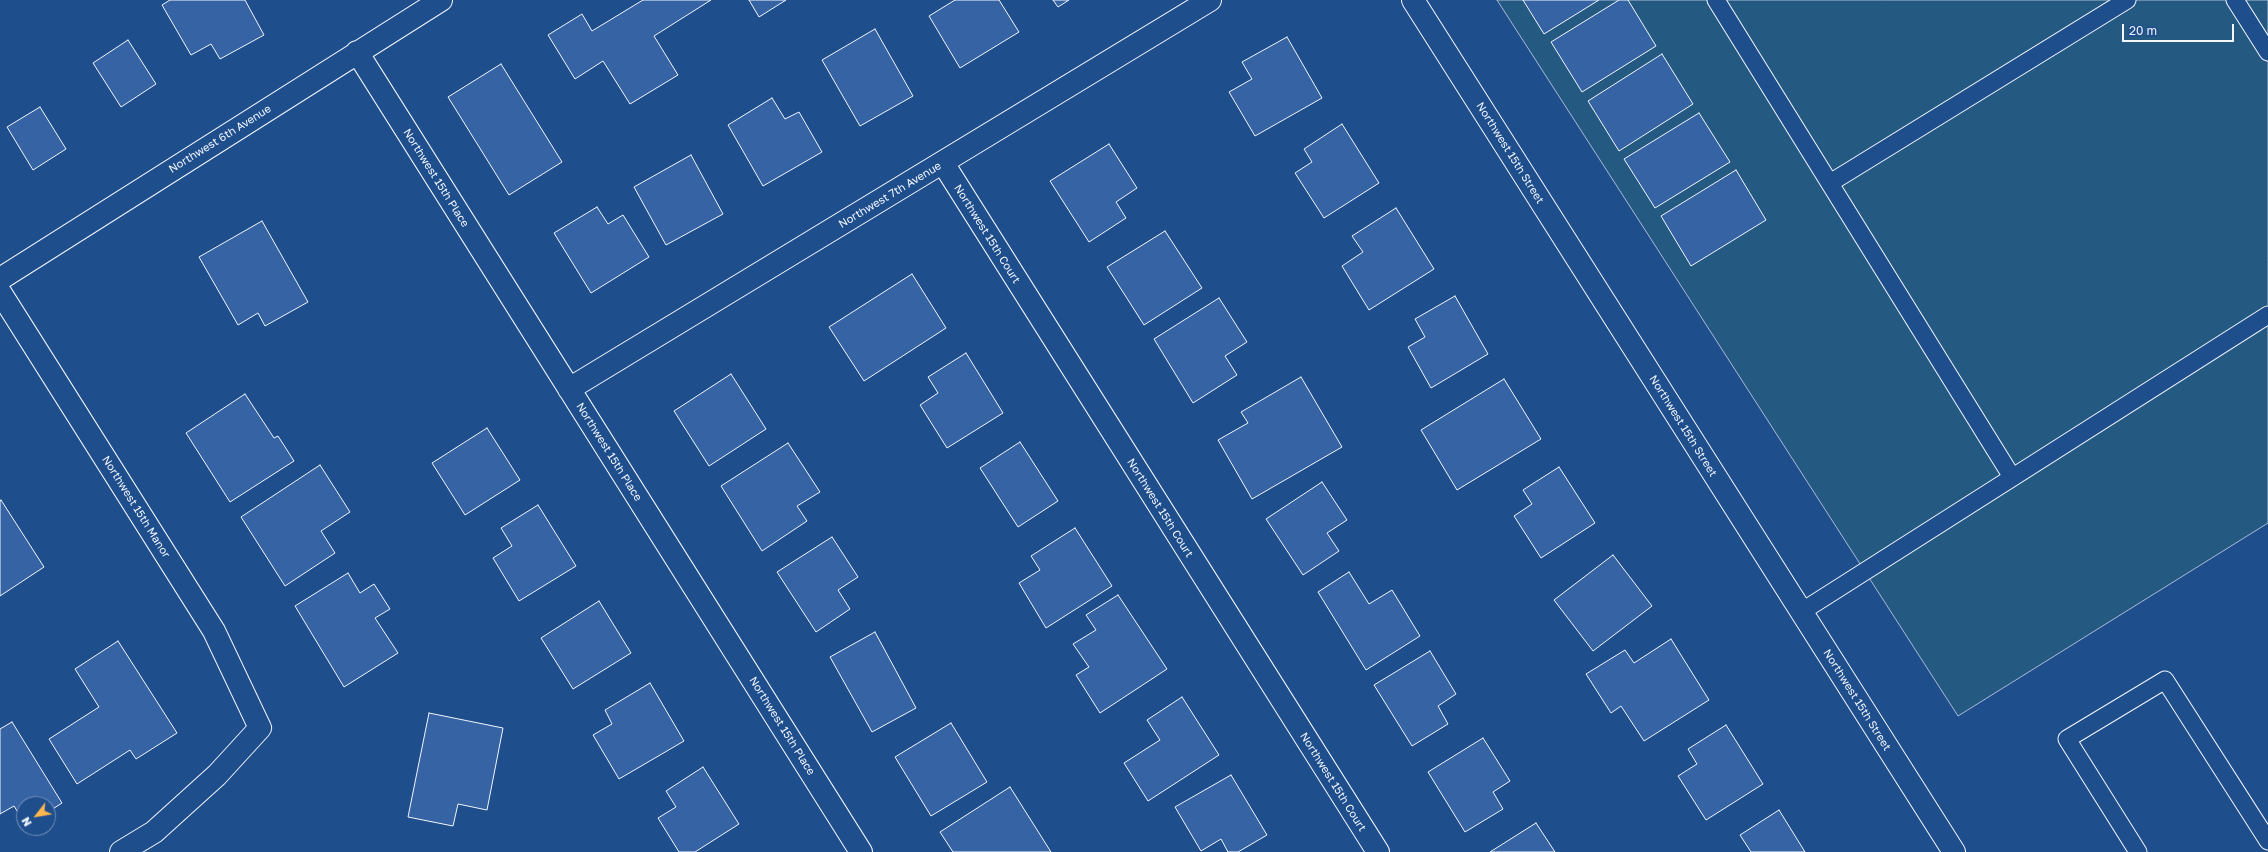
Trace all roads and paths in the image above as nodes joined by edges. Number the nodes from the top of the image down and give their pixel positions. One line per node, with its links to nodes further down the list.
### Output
1 (441, 0): 7 (street, Northwest 6th Avenue)
2 (1210, 0): 9 (street, Northwest 7th Avenue)
3 (1413, 0): 16 (street, Northwest 15th Street)
4 (1716, 0): 10 (lane)
5 (2126, 0): 10 (lane)
6 (2235, 0): 8 (lane)
7 (357, 52): 11 (street, Northwest 6th Avenue); 14 (street, Northwest 15th Place)
8 (2268, 52)
9 (943, 163): 14 (street, Northwest 7th Avenue); 20 (street, Northwest 15th Court)
10 (1830, 183): 15 (lane)
11 (0, 279)
12 (0, 292): 18 (street, Northwest 15th Manor)
13 (2268, 315): 15 (lane)
14 (569, 389): 19 (street, Northwest 15th Place)
15 (2012, 477): 16 (lane)
16 (1801, 612): 21 (street, Northwest 15th Street)
17 (2268, 841): 22 (lane)
18 (121, 852)
19 (861, 852)
20 (1378, 852)
21 (1954, 852)
22 (2138, 852)

